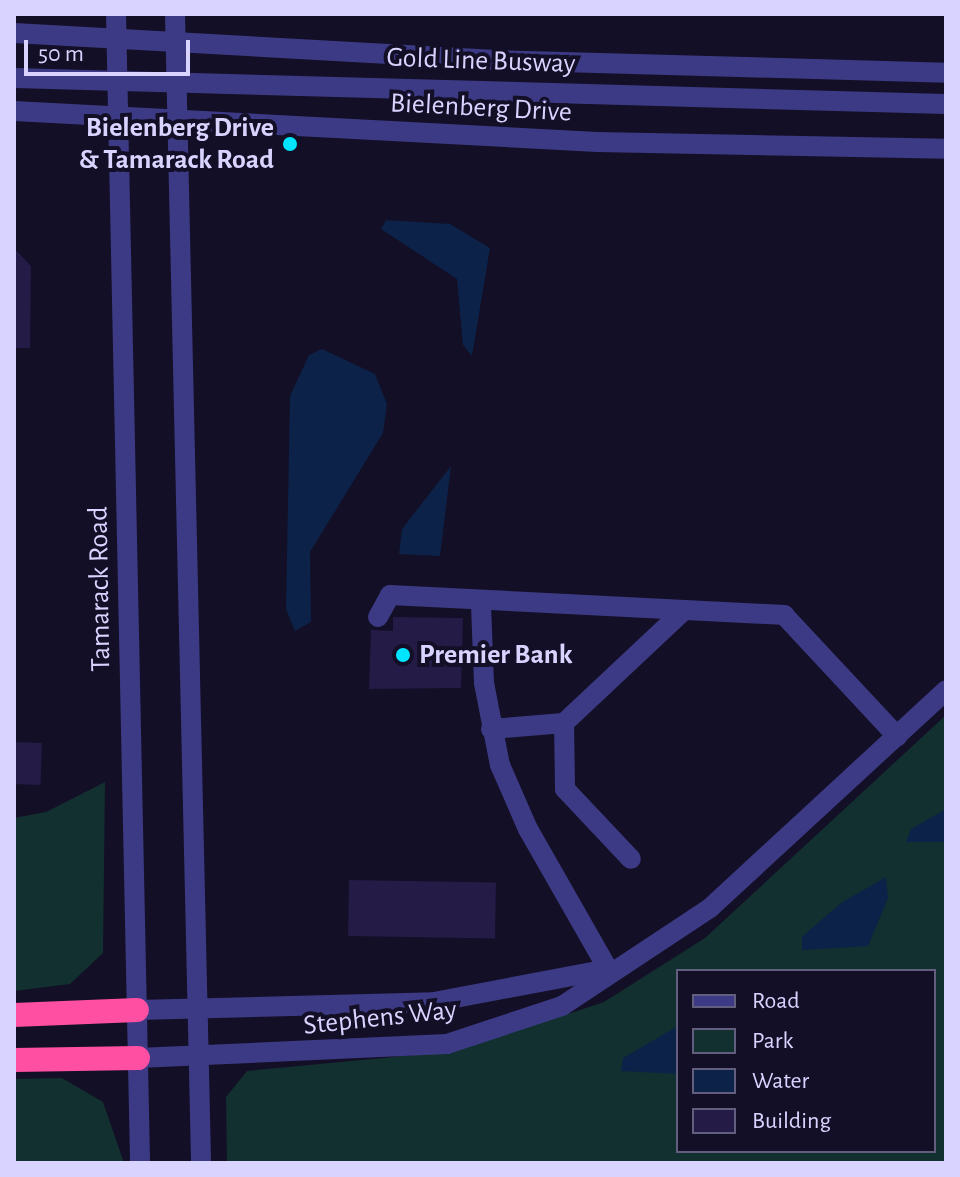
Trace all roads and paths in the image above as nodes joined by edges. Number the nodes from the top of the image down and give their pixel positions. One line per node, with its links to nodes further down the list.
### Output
1 (116, 14): 4 (street, Tamarack Road)
2 (175, 14): 5 (street)
3 (14, 33): 4 (street, Bielenberg Drive)
4 (114, 40): 5 (street, Bielenberg Drive); 8 (street, Tamarack Road)
5 (176, 46): 6 (street, Bielenberg Drive); 9 (street)
6 (946, 73)
7 (14, 78): 8 (street, Gold Line Busway)
8 (117, 80): 9 (street, Gold Line Busway); 12 (street, Tamarack Road)
9 (176, 80): 10 (street, Gold Line Busway); 13 (street)
10 (946, 104)
11 (14, 111): 12 (street, Bielenberg Drive)
12 (116, 117): 13 (street, Bielenberg Drive); 24 (street, Tamarack Road)
13 (177, 121): 14 (street, Bielenberg Drive); 25 (street)
14 (946, 149)
15 (481, 605): 16 (street); 17 (street); 20 (street)
16 (681, 613): 19 (street); 21 (street)
17 (378, 617)
18 (946, 690): 21 (street, Stephens Way)
19 (564, 723): 20 (street); 22 (street)
20 (491, 729): 23 (street)
21 (897, 736): 23 (street, Stephens Way)
22 (631, 859)
23 (608, 969): 25 (street, Stephens Way); 28 (street, Stephens Way)
24 (137, 1010): 25 (street, Stephens Way); 26 (highway); 27 (street, Tamarack Road)
25 (198, 1010): 28 (street)
26 (14, 1015)
27 (138, 1058): 28 (street, Stephens Way); 29 (highway); 30 (street, Tamarack Road)
28 (199, 1058): 31 (street)
29 (14, 1060)
30 (140, 1163)
31 (201, 1163)

